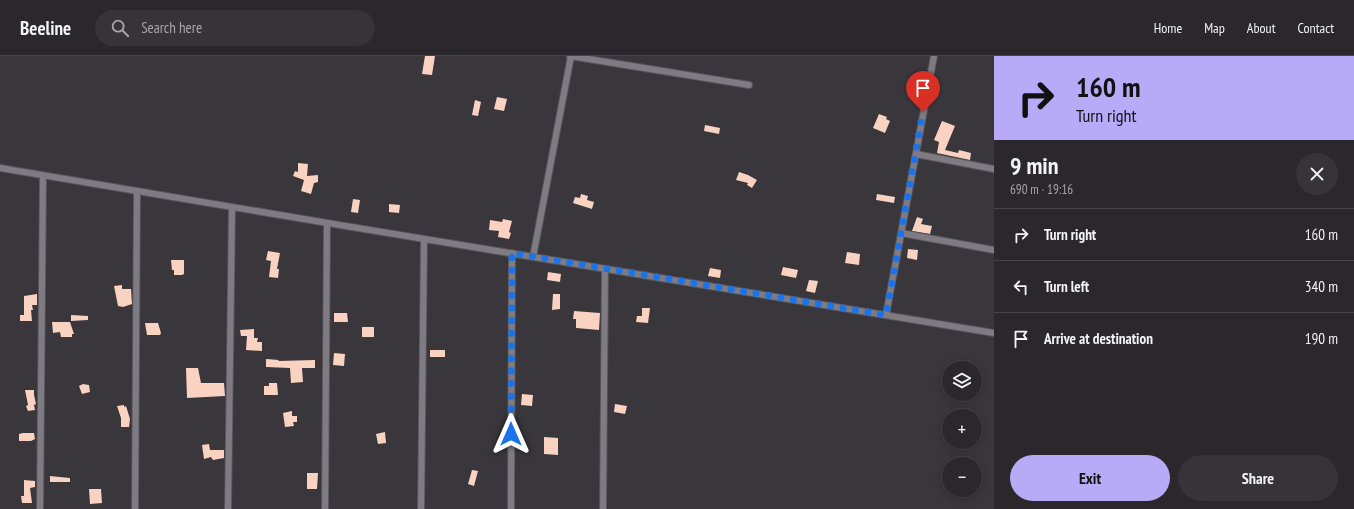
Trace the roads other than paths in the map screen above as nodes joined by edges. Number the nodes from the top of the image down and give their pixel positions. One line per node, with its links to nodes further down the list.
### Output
1 (571, 56): 3 (street); 15 (street)
2 (934, 56): 4 (street)
3 (749, 85)
4 (916, 154): 6 (street); 11 (street)
5 (0, 168): 7 (street)
6 (994, 168)
7 (43, 176): 8 (street); 19 (street)
8 (137, 192): 9 (street); 20 (street)
9 (232, 208): 10 (street); 21 (street)
10 (327, 224): 12 (street); 22 (street)
11 (902, 233): 13 (street); 17 (street)
12 (424, 240): 14 (street); 23 (street)
13 (994, 250)
14 (512, 253): 15 (street); 24 (street)
15 (533, 257): 16 (street)
16 (606, 269): 17 (street); 25 (street)
17 (886, 315): 18 (street)
18 (994, 333)
19 (40, 509)
20 (135, 509)
21 (228, 509)
22 (325, 509)
23 (421, 509)
24 (511, 509)
25 (603, 509)

